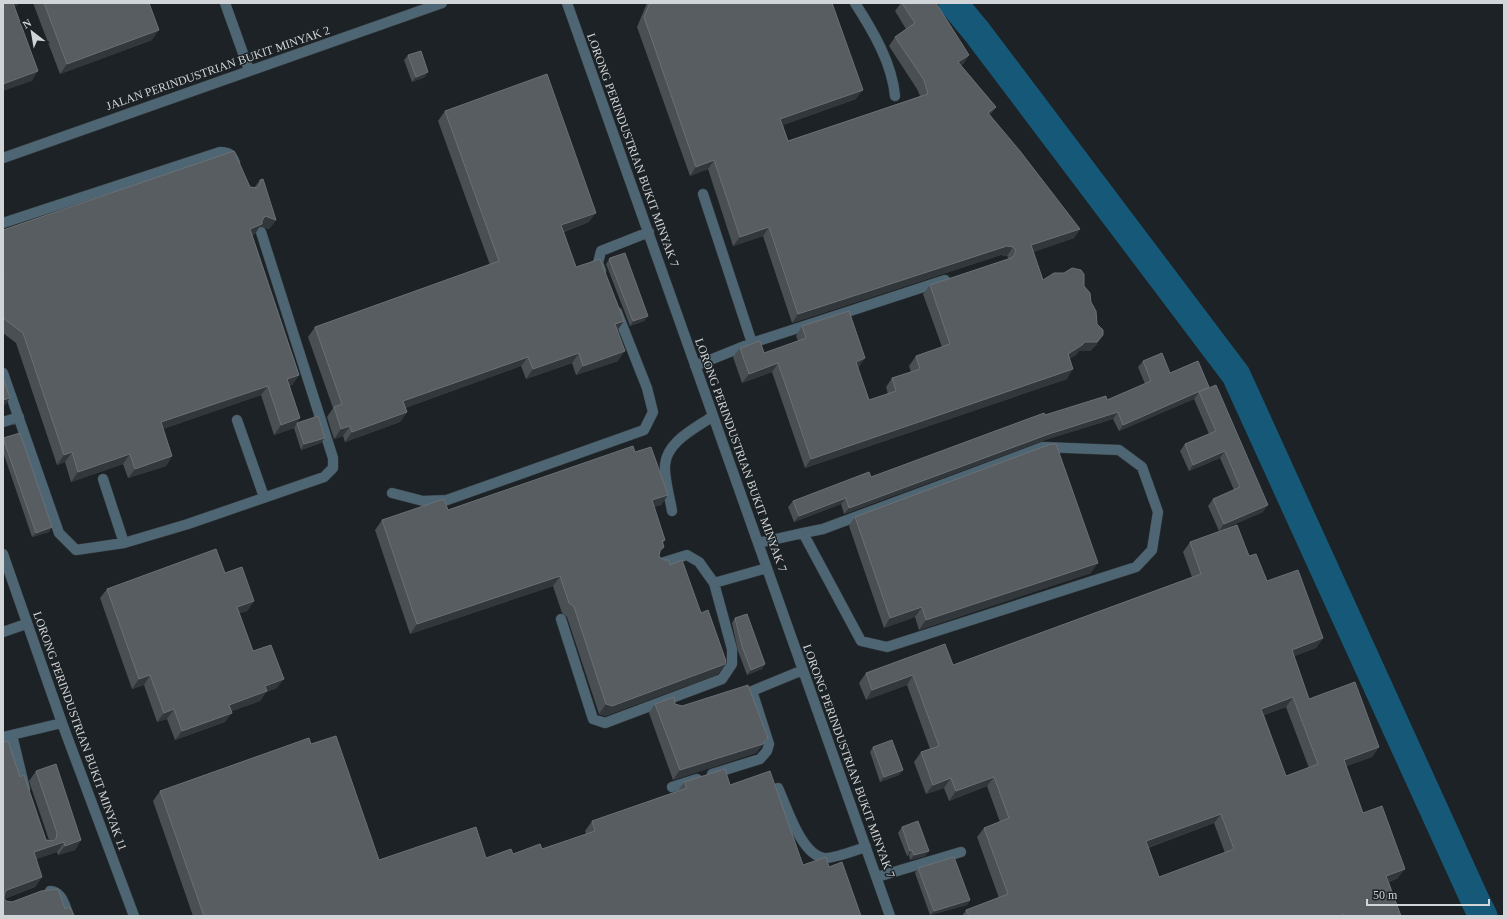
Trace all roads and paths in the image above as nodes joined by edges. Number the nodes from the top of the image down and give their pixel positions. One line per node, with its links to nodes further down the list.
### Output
1 (225, 3): 5 (street)
2 (442, 3): 5 (street, JALAN PERINDUSTRIAN BUKIT MINYAK 2)
3 (567, 3): 12 (street, LORONG PERINDUSTRIAN BUKIT MINYAK 7)
4 (855, 3): 6 (street)
5 (249, 70): 7 (street, JALAN PERINDUSTRIAN BUKIT MINYAK 2)
6 (895, 96)
7 (3, 158)
8 (238, 170): 10 (street)
9 (702, 194): 16 (street)
10 (3, 223)
11 (261, 232): 25 (street)
12 (649, 232): 14 (street); 17 (street, LORONG PERINDUSTRIAN BUKIT MINYAK 7)
13 (958, 275): 16 (street)
14 (604, 277)
15 (612, 299): 24 (street)
16 (752, 343): 17 (street)
17 (695, 366): 19 (street, LORONG PERINDUSTRIAN BUKIT MINYAK 7)
18 (3, 373): 20 (street)
19 (713, 416): 26 (street); 29 (street, LORONG PERINDUSTRIAN BUKIT MINYAK 7)
20 (19, 417): 22 (street); 28 (street)
21 (237, 420): 25 (street)
22 (3, 422)
23 (103, 479): 28 (street)
24 (392, 492)
25 (264, 496): 28 (street)
26 (672, 511)
27 (803, 533): 27 (street); 29 (street)
28 (124, 543)
29 (758, 543): 32 (street, LORONG PERINDUSTRIAN BUKIT MINYAK 7)
30 (3, 554): 35 (street, LORONG PERINDUSTRIAN BUKIT MINYAK 11)
31 (658, 564): 33 (street)
32 (767, 568): 33 (street); 37 (street, LORONG PERINDUSTRIAN BUKIT MINYAK 7)
33 (714, 583): 34 (street)
34 (561, 619)
35 (26, 624): 36 (street); 40 (street, LORONG PERINDUSTRIAN BUKIT MINYAK 11)
36 (3, 632)
37 (803, 670): 39 (street); 45 (street, LORONG PERINDUSTRIAN BUKIT MINYAK 7)
38 (742, 687): 39 (street)
39 (752, 691): 42 (street)
40 (62, 723): 41 (street); 50 (street, LORONG PERINDUSTRIAN BUKIT MINYAK 11)
41 (7, 736): 44 (street)
42 (672, 787)
43 (778, 788): 45 (street)
44 (27, 796)
45 (866, 847): 47 (street, LORONG PERINDUSTRIAN BUKIT MINYAK 7)
46 (961, 852): 47 (street)
47 (877, 877): 51 (street, LORONG PERINDUSTRIAN BUKIT MINYAK 7)
48 (38, 893): 49 (street)
49 (69, 916)
50 (134, 916)
51 (890, 916)

